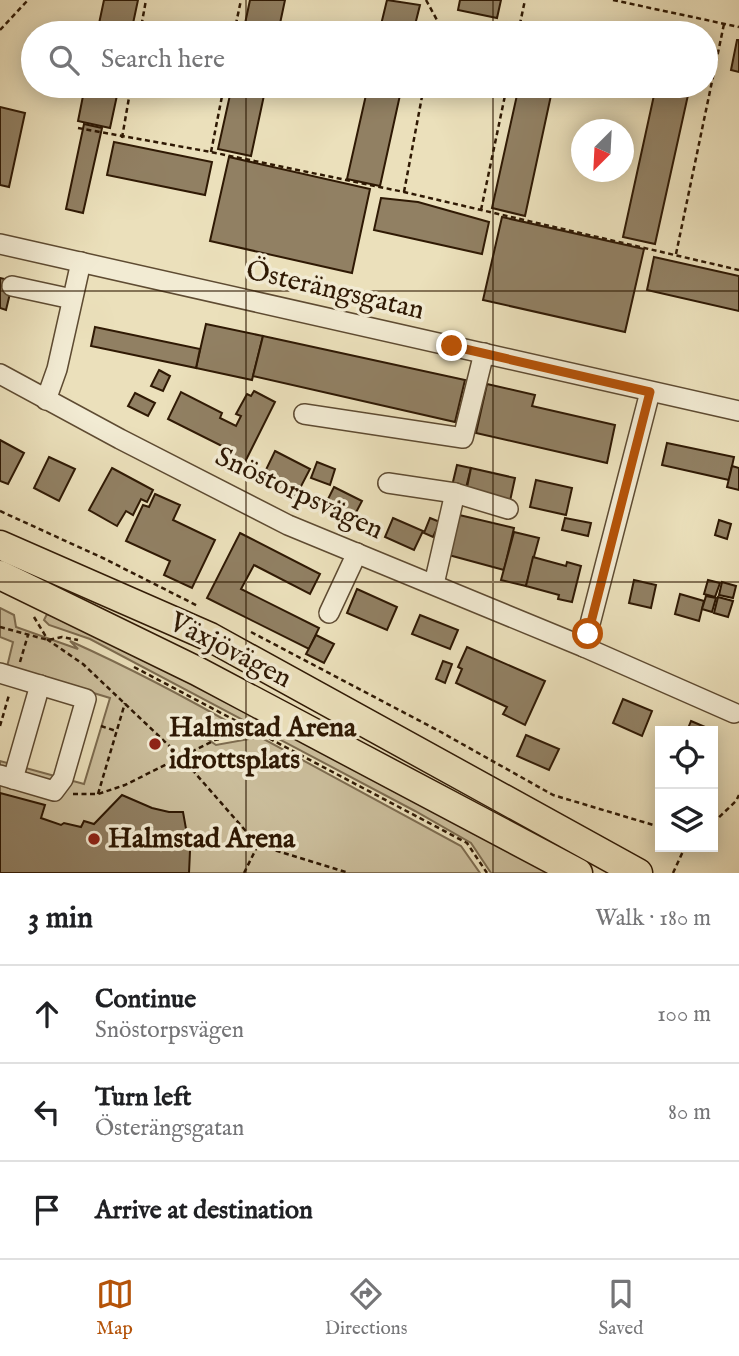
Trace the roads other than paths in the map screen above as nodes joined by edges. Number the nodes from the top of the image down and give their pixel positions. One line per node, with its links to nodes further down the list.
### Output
1 (0, 244): 2 (street, Österängsgatan)
2 (81, 262): 4 (street); 5 (street, Österängsgatan)
3 (12, 286): 4 (street)
4 (72, 299): 8 (street)
5 (484, 354): 7 (street, Österängsgatan); 10 (street)
6 (0, 374): 8 (street, Snöstorpsvägen)
7 (650, 392): 9 (street, Österängsgatan); 19 (street)
8 (46, 400): 15 (street, Snöstorpsvägen)
9 (739, 411)
10 (304, 414)
11 (388, 483): 12 (street)
12 (455, 494): 13 (street); 17 (street)
13 (508, 509)
14 (0, 545): 25 (highway, Växjövägen)
15 (357, 553): 17 (street, Snöstorpsvägen); 18 (street)
16 (0, 575): 24 (highway, Växjövägen)
17 (434, 584): 19 (street, Snöstorpsvägen)
18 (329, 613)
19 (584, 647): 22 (street, Snöstorpsvägen)
20 (0, 673): 21 (street)
21 (40, 685): 23 (street); 23 (street)
22 (734, 713)
23 (7, 777)
24 (578, 873)
25 (638, 873)

